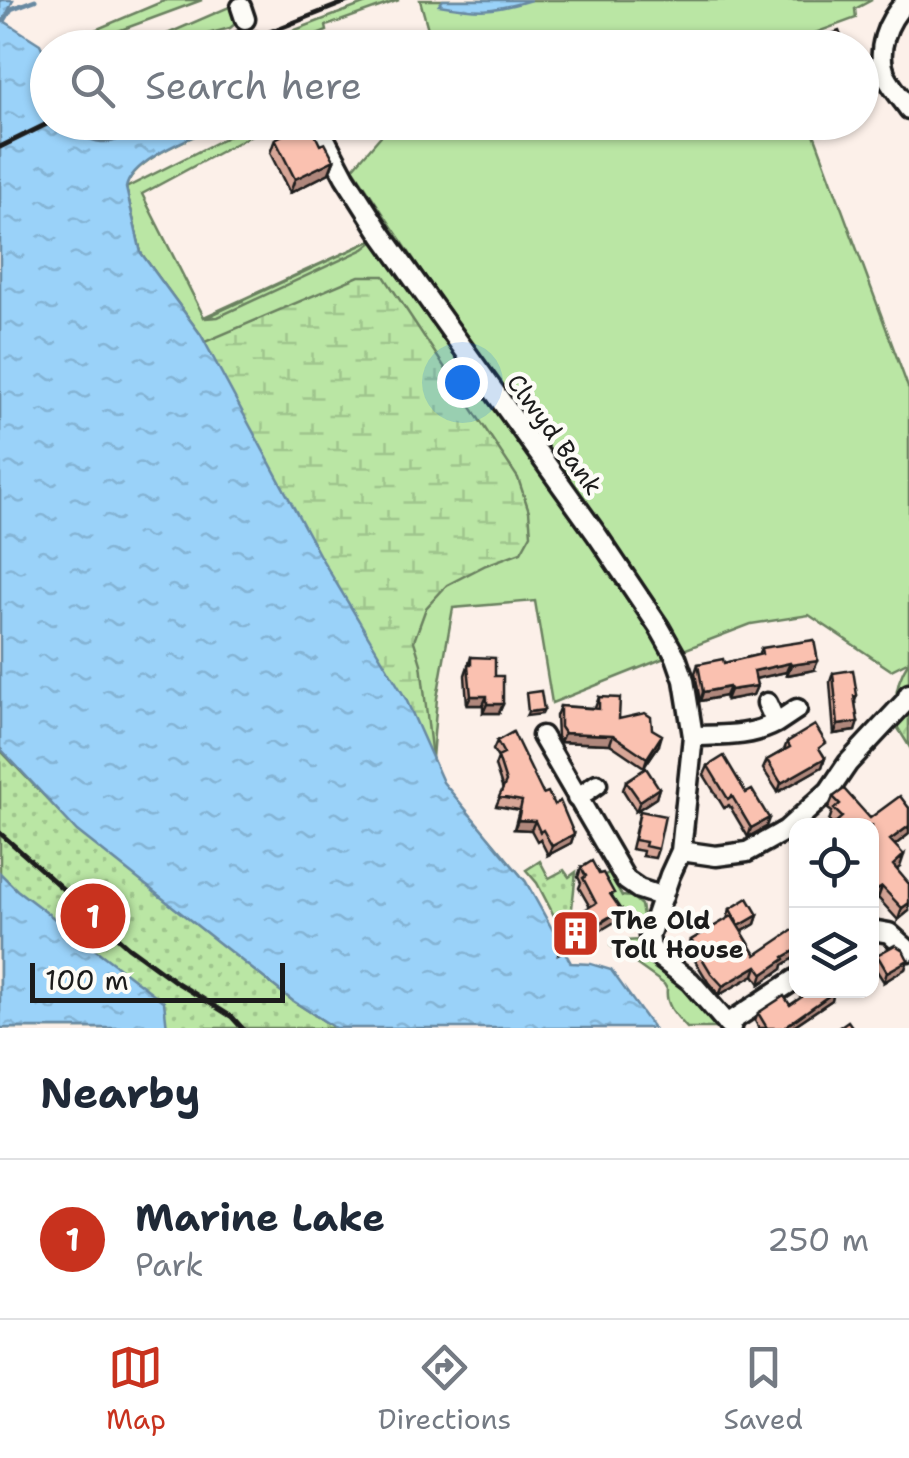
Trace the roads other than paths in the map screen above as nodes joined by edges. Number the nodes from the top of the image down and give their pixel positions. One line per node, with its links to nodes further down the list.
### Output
1 (905, 4): 3 (street)
2 (870, 18): 3 (street)
3 (888, 26): 4 (street)
4 (909, 109)
5 (325, 140): 11 (street, Clwyd Bank)
6 (909, 694): 14 (street)
7 (768, 702): 9 (street)
8 (797, 709): 9 (street)
9 (776, 724): 11 (street)
10 (542, 736): 13 (street)
11 (693, 736): 14 (street, Clwyd Bank)
12 (597, 784): 13 (street)
13 (577, 798): 15 (street)
14 (681, 851): 15 (street, Clwyd Bank)
15 (663, 898): 19 (street, Clwyd Bank)
16 (879, 931): 17 (street)
17 (909, 952)
18 (789, 984): 19 (street)
19 (729, 1026)

